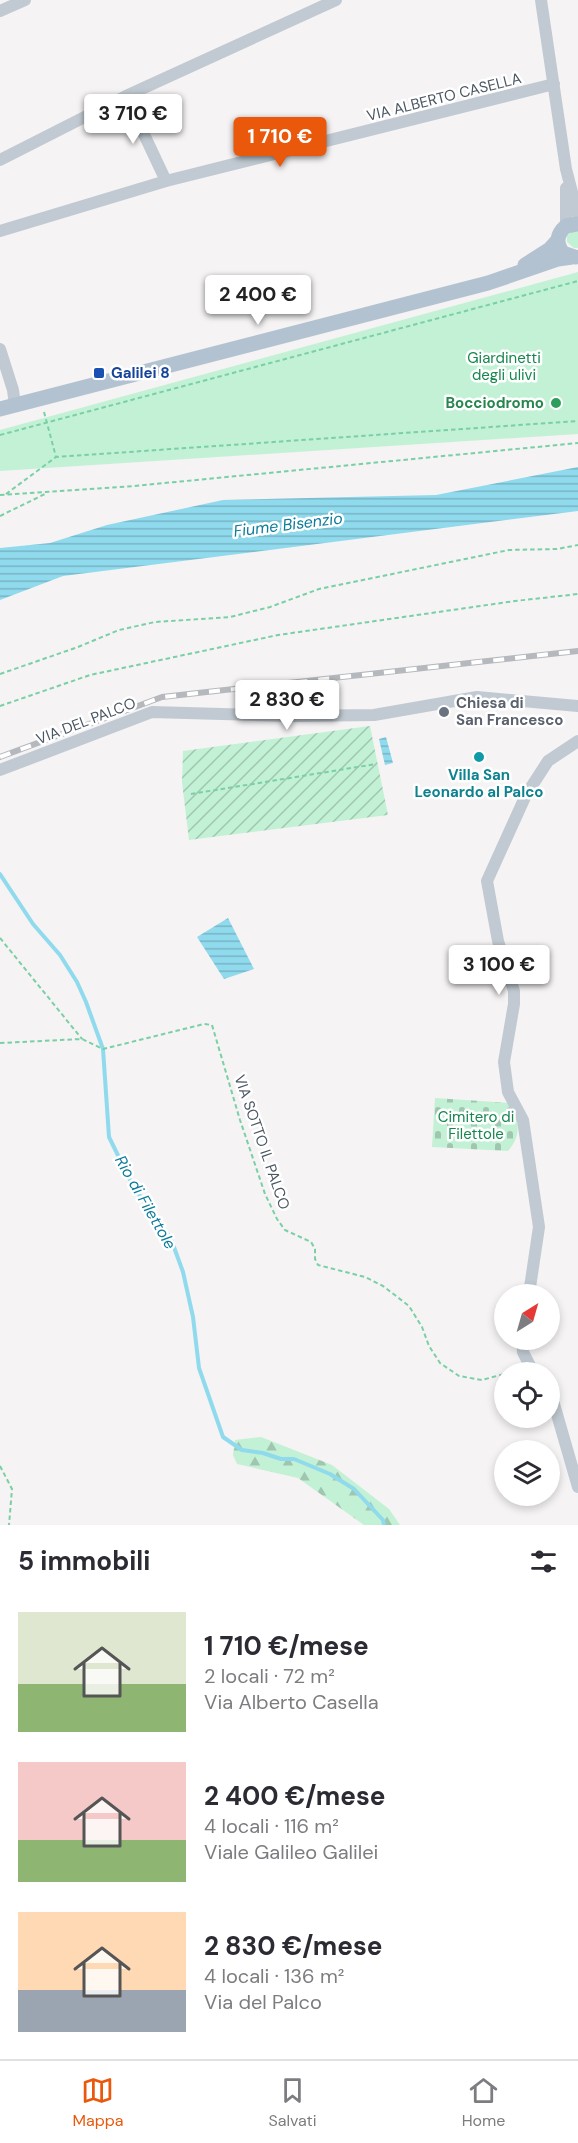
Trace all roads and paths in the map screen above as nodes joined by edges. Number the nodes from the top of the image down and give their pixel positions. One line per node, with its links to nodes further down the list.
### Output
1 (25, 0): 4 (street)
2 (336, 0): 6 (street)
3 (542, 0): 5 (street)
4 (0, 12)
5 (554, 84): 8 (street); 9 (street, VIA ALBERTO CASELLA)
6 (126, 96): 7 (street); 9 (street)
7 (0, 160)
8 (566, 169): 10 (street); 11 (street)
9 (166, 181): 12 (street, VIA ALBERTO CASELLA)
10 (578, 215)
11 (572, 225): 13 (main road)
12 (0, 231)
13 (558, 240): 14 (main road); 15 (main road)
14 (575, 257): 15 (main road)
15 (510, 276): 18 (main road)
16 (578, 280): 22 (path)
17 (0, 349): 19 (street)
18 (39, 398): 19 (main road); 22 (path)
19 (15, 405): 20 (main road)
20 (0, 409)
21 (578, 421): 25 (path)
22 (46, 423): 23 (path); 25 (path)
23 (0, 435)
24 (578, 443): 26 (path)
25 (56, 457): 27 (path)
26 (50, 491): 27 (path); 29 (path)
27 (6, 494): 28 (path)
28 (0, 495)
29 (0, 516)
30 (578, 545): 32 (path)
31 (578, 594): 33 (path)
32 (0, 674)
33 (0, 706)
34 (578, 706): 37 (street, VIA DEL PALCO)
35 (578, 741): 42 (street)
36 (376, 764): 38 (path)
37 (0, 770)
38 (191, 794)
39 (0, 938): 40 (path)
40 (81, 1039): 41 (path, VIA SOTTO IL PALCO); 43 (path, VIA SOTTO IL PALCO)
41 (0, 1043)
42 (530, 1284)
43 (494, 1377)
44 (560, 1425): 46 (street)
45 (0, 1466): 47 (path)
46 (578, 1487)
47 (9, 1525)

